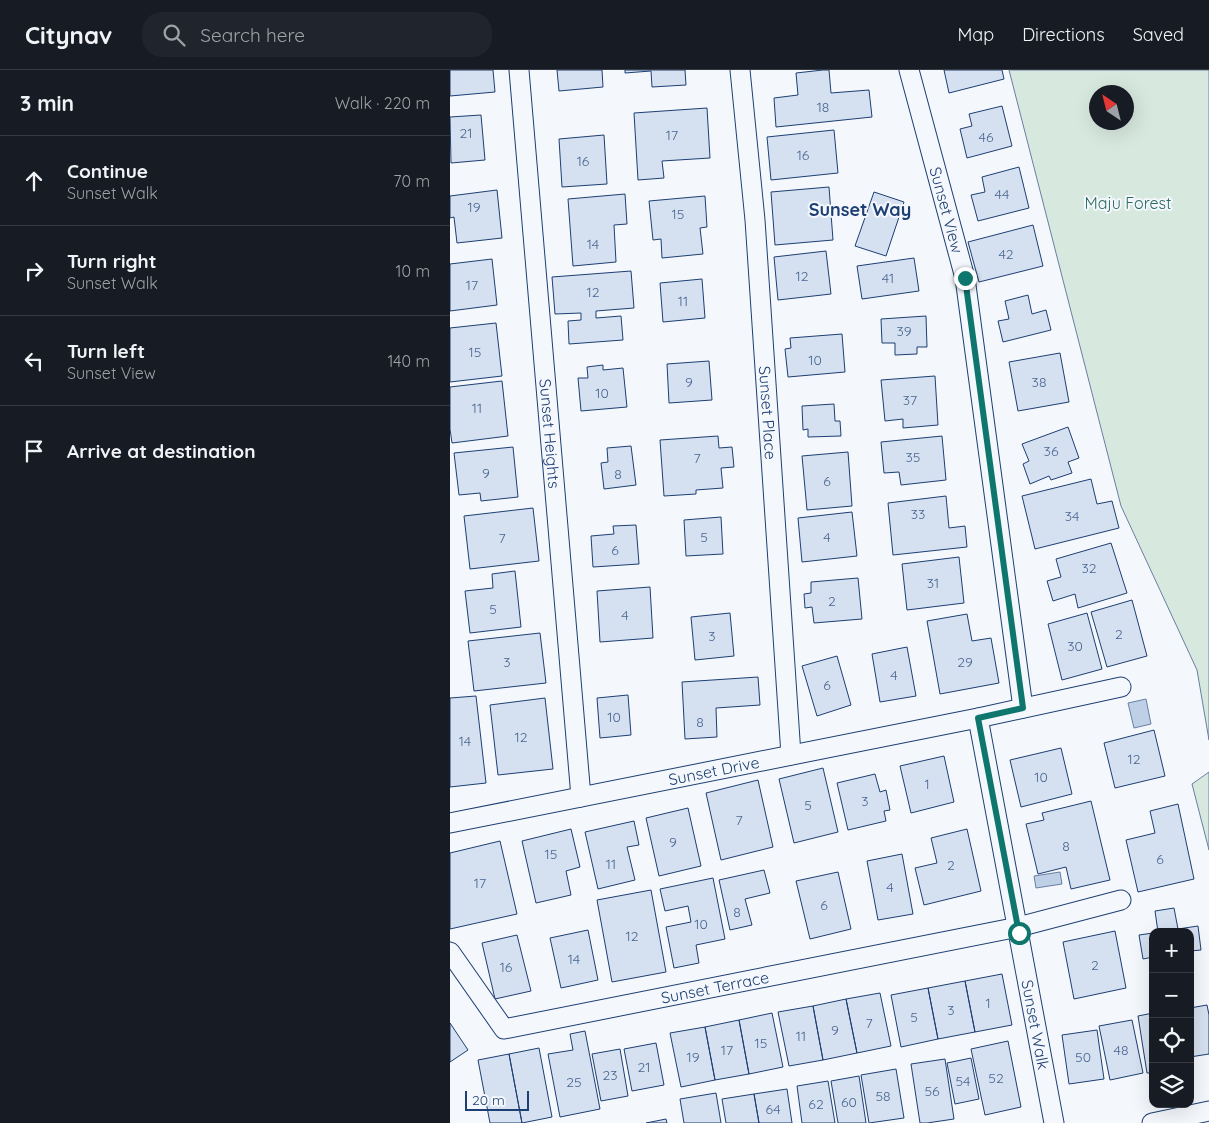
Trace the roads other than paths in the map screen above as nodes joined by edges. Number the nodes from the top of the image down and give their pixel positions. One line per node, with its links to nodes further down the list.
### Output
1 (519, 70): 8 (street, Sunset Heights)
2 (740, 70): 7 (street, Sunset Place)
3 (909, 70): 5 (street, Sunset View)
4 (1121, 687): 5 (street)
5 (1023, 708): 6 (street)
6 (978, 718): 7 (street, Sunset Drive); 11 (street, Sunset Walk)
7 (791, 755): 8 (street, Sunset Drive)
8 (581, 797): 9 (street, Sunset Drive)
9 (450, 823)
10 (1121, 900): 11 (street)
11 (1018, 927): 12 (street, Sunset Terrace); 14 (street, Sunset Walk)
12 (450, 952)
13 (1209, 1111): 15 (street)
14 (1054, 1123)
15 (1152, 1123)

